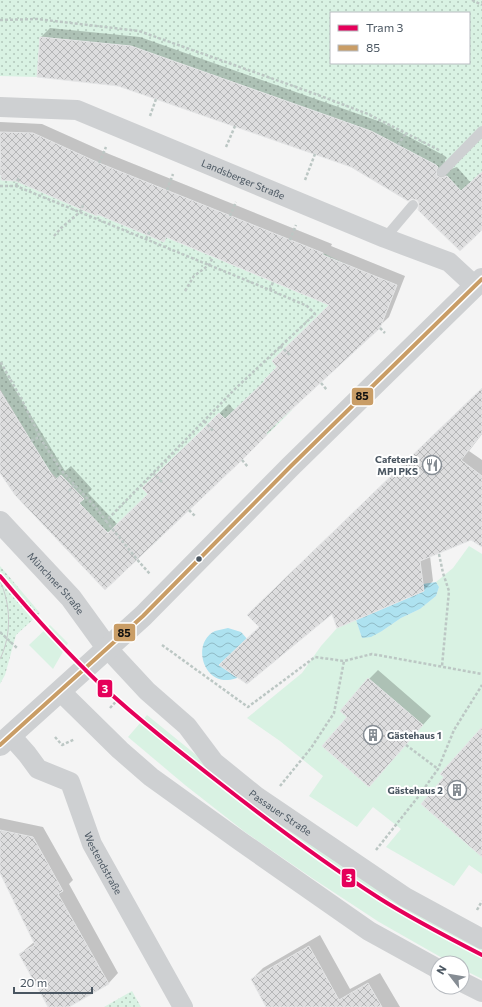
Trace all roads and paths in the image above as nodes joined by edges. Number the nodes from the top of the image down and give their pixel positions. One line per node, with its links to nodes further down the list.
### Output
1 (472, 0): 2 (path)
2 (482, 5)
3 (0, 20): 6 (path)
4 (0, 107): 18 (street, Landsberger Straße)
5 (482, 131): 8 (lane)
6 (406, 133): 7 (path); 8 (path)
7 (398, 145)
8 (455, 158): 9 (lane)
9 (442, 172)
10 (19, 176): 12 (path)
11 (0, 186): 12 (path)
12 (16, 186): 15 (path)
13 (84, 203): 15 (path)
14 (413, 204): 18 (lane)
15 (80, 212): 17 (path); 19 (path)
16 (150, 230): 19 (path)
17 (54, 236)
18 (385, 238): 23 (street, Landsberger Straße)
19 (146, 239): 21 (path)
20 (213, 257): 21 (path)
21 (209, 265): 24 (path); 25 (path)
22 (273, 282): 24 (path)
23 (478, 282): 52 (street)
24 (270, 290): 28 (path)
25 (185, 291)
26 (380, 328): 27 (path)
27 (385, 333)
28 (280, 346): 29 (path); 33 (path)
29 (290, 355)
30 (0, 361): 35 (path)
31 (320, 383): 32 (path)
32 (327, 390)
33 (204, 421): 34 (path); 39 (path)
34 (213, 431)
35 (39, 437): 36 (path); 41 (path)
36 (31, 441)
37 (242, 460): 38 (path)
38 (248, 466)
39 (153, 473): 40 (path); 45 (path)
40 (162, 482)
41 (75, 484): 42 (path); 45 (path)
42 (69, 491)
43 (190, 510): 44 (path)
44 (196, 517)
45 (106, 521): 48 (path)
46 (0, 522): 52 (street, Münchner Straße)
47 (440, 554): 54 (path)
48 (140, 563)
49 (0, 632): 51 (path)
50 (162, 645): 53 (path)
51 (17, 648)
52 (108, 649): 57 (street); 61 (street, Passauer Straße)
53 (344, 661): 54 (path); 61 (path)
54 (442, 666): 55 (path)
55 (482, 674)
56 (482, 685): 60 (path)
57 (60, 691): 58 (street); 64 (street)
58 (5, 741): 67 (street, Westendstraße)
59 (406, 745): 60 (path)
60 (438, 769): 62 (path)
61 (267, 803): 62 (street, Passauer Straße)
62 (362, 868): 63 (street, Passauer Straße)
63 (482, 939)
64 (430, 965)
65 (470, 986): 66 (street)
66 (482, 992)
67 (183, 1007)

